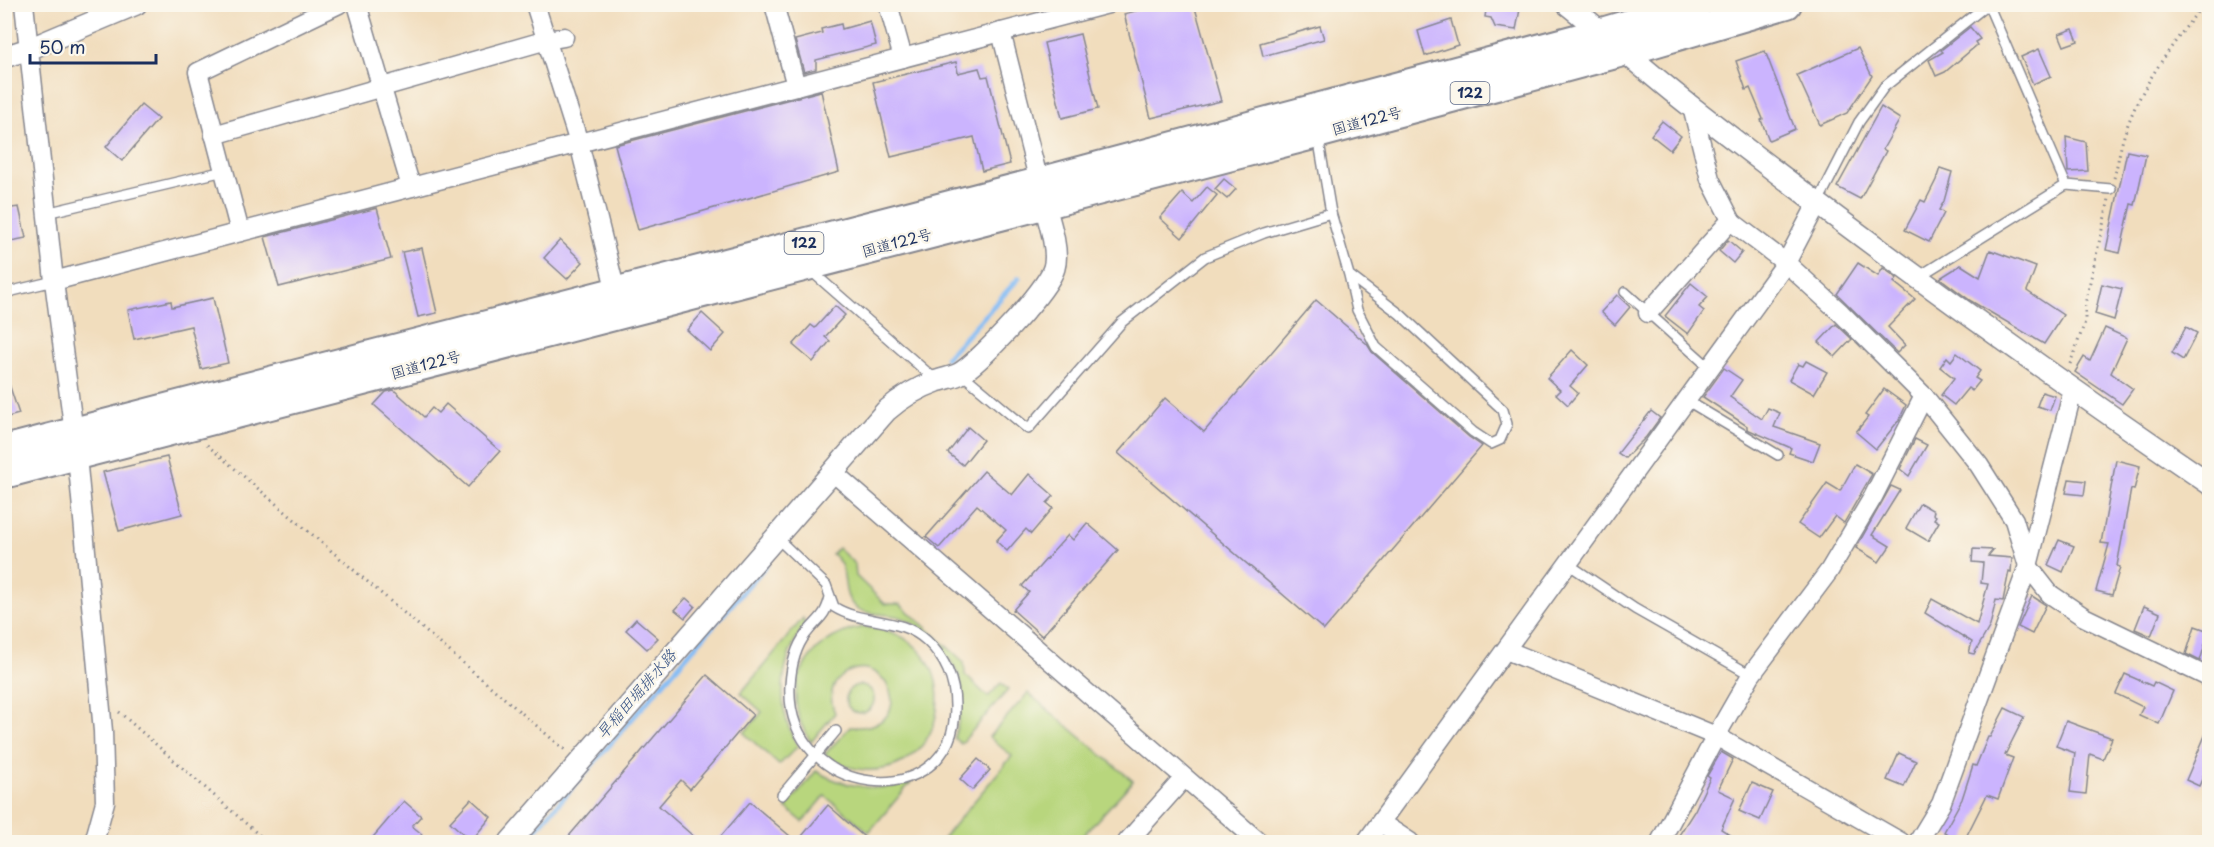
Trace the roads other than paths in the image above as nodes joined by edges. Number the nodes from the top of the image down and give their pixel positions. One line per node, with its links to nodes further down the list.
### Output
1 (24, 4): 16 (street)
2 (136, 4): 16 (street)
3 (339, 4): 24 (street)
4 (357, 4): 20 (street)
5 (535, 4): 15 (street)
6 (774, 4): 21 (street)
7 (888, 4): 19 (street)
8 (1108, 4): 14 (street)
9 (1567, 4): 13 (street)
10 (1697, 4): 13 (highway, 国道122号 / 122)
11 (1787, 4): 17 (highway, 国道122号 / 122)
12 (1988, 5): 27 (lane); 31 (lane)
13 (1602, 32): 17 (street); 30 (highway, 国道122号 / 122)
14 (1000, 33): 19 (street); 30 (street)
15 (555, 39): 20 (street); 25 (street)
16 (29, 49): 18 (street); 32 (street)
17 (1623, 52): 22 (street); 23 (highway, 国道122号 / 122)
18 (4, 57)
19 (903, 58): 21 (street)
20 (381, 86): 24 (street); 28 (street)
21 (796, 86): 25 (street)
22 (1692, 107): 31 (street); 34 (street)
23 (1317, 134): 30 (highway, 国道122号 / 122); 33 (lane)
24 (214, 135): 26 (street)
25 (579, 143): 28 (street); 41 (street)
26 (224, 171): 32 (lane); 35 (street)
27 (2066, 185): 29 (lane); 39 (lane)
28 (411, 187): 35 (street)
29 (2112, 189)
30 (1041, 193): 37 (highway, 国道122号 / 122); 41 (highway, 国道122号 / 122); 46 (street)
31 (1817, 204): 36 (street); 39 (street)
32 (46, 213): 40 (street)
33 (1331, 213): 38 (lane); 46 (lane)
34 (1731, 220): 36 (street); 44 (street)
35 (240, 232): 40 (street)
36 (1786, 262): 45 (street); 49 (street)
37 (806, 266): 47 (lane); 51 (highway, 国道122号 / 122)
38 (1349, 275): 38 (lane)
39 (1918, 277): 48 (street)
40 (54, 281): 43 (lane); 51 (street)
41 (616, 292): 51 (highway, 国道122号 / 122)
42 (1625, 292): 44 (lane)
43 (4, 293)
44 (1648, 313): 45 (lane)
45 (1710, 368): 50 (street)
46 (961, 373): 47 (street)
47 (937, 381): 54 (street)
48 (2068, 387): 56 (street); 59 (street)
49 (1924, 396): 59 (street); 62 (street)
50 (1686, 400): 53 (lane); 58 (street)
51 (76, 444): 52 (highway, 国道122号 / 122); 55 (highway, 国道122号 / 122); 70 (street)
52 (4, 450)
53 (1778, 455)
54 (834, 473): 57 (street); 67 (street)
55 (4, 474)
56 (2210, 484)
57 (777, 538): 60 (lane); 71 (street)
58 (1568, 564): 61 (street); 62 (lane)
59 (2028, 566): 63 (street); 78 (street)
60 (830, 597): 66 (lane); 66 (lane)
61 (1506, 650): 65 (street); 69 (street)
62 (1751, 675): 65 (street)
63 (2210, 678)
64 (836, 731): 66 (lane)
65 (1716, 736): 76 (street); 77 (street)
66 (815, 755): 68 (lane)
67 (1184, 778): 72 (street); 73 (street)
68 (782, 795)
69 (1381, 823): 74 (street); 75 (street)
70 (94, 843)
71 (510, 843)
72 (1127, 843)
73 (1259, 843)
74 (1366, 843)
75 (1410, 843)
76 (1660, 843)
77 (1901, 843)
78 (1918, 843)

